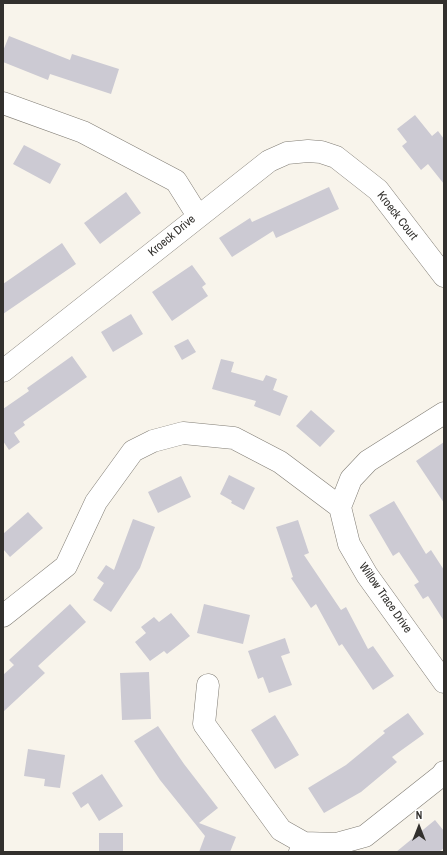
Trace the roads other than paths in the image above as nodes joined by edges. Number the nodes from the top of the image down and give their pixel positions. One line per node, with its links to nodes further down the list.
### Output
1 (3, 103): 2 (street, Kroeck Drive)
2 (198, 216): 3 (street, Kroeck Court); 4 (street, Kroeck Drive)
3 (444, 276)
4 (3, 371)
5 (444, 413): 6 (street)
6 (340, 507): 7 (street); 8 (street, Willow Trace Drive)
7 (3, 616)
8 (444, 682)
9 (208, 685): 11 (street)
10 (444, 772): 11 (street)
11 (302, 848)

